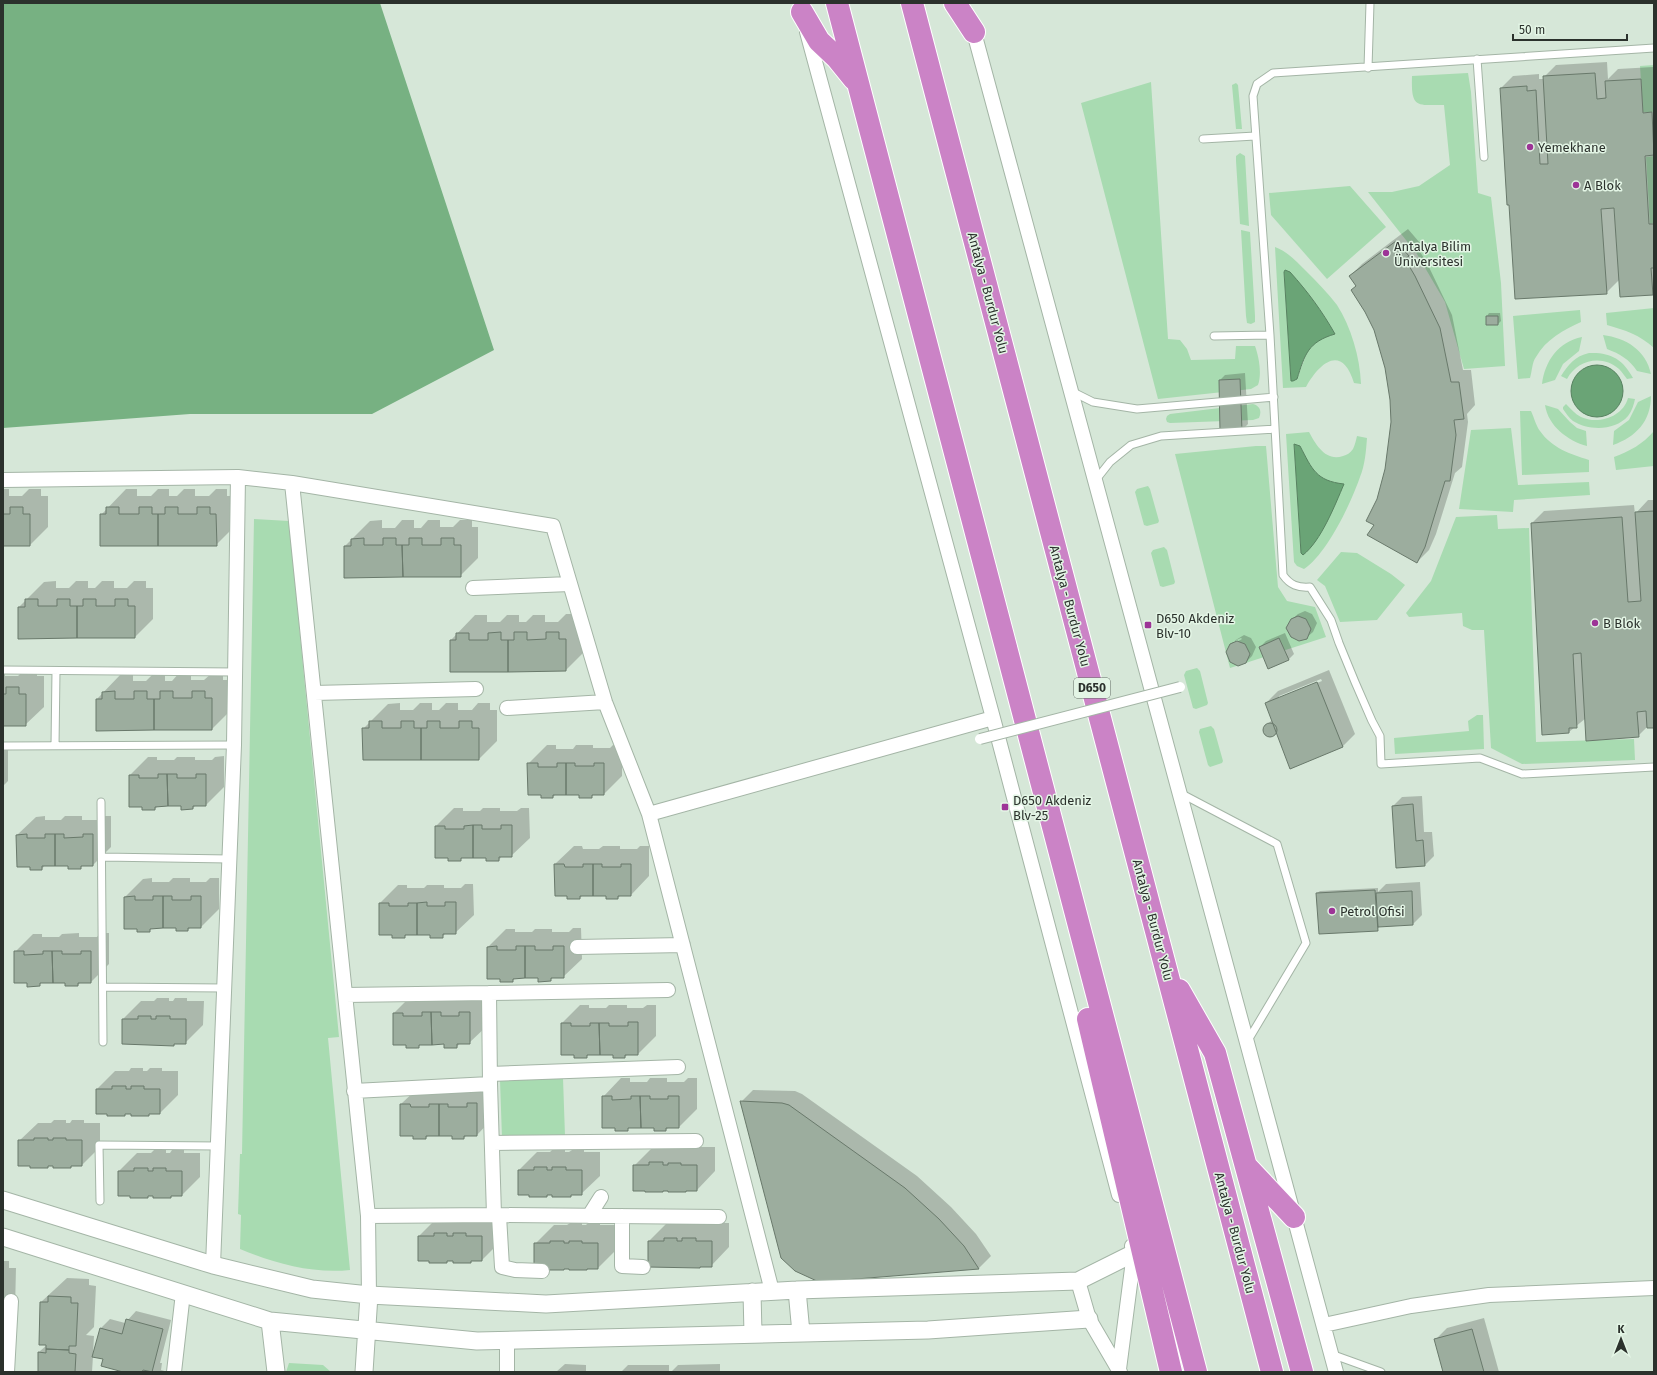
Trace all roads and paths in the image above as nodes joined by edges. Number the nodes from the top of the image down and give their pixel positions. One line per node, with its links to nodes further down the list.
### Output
1 (837, 3): 11 (highway)
2 (912, 3): 48 (highway, Antalya - Burdur Yolu / D650)
3 (956, 3): 7 (highway)
4 (966, 3): 7 (street)
5 (1370, 3): 10 (lane)
6 (801, 8): 11 (highway); 34 (street)
7 (974, 32): 17 (street)
8 (1654, 48): 9 (lane)
9 (1477, 59): 10 (lane); 14 (lane)
10 (1368, 68): 12 (lane)
11 (859, 86): 40 (highway)
12 (1255, 136): 13 (lane); 15 (lane)
13 (1203, 139)
14 (1484, 157)
15 (1270, 335): 16 (lane); 18 (lane)
16 (1214, 336)
17 (1071, 391): 18 (lane); 22 (street)
18 (1274, 397): 19 (lane)
19 (1275, 429): 22 (lane); 39 (lane)
20 (238, 477): 21 (street); 23 (street); 28 (street)
21 (3, 480)
22 (1095, 481): 41 (street)
23 (292, 483): 24 (street); 31 (street)
24 (570, 584): 25 (street); 32 (street)
25 (473, 588)
26 (3, 670): 27 (lane)
27 (56, 670): 28 (lane); 38 (lane)
28 (235, 672): 36 (street)
29 (1180, 687): 35 (street, bridge)
30 (476, 689): 31 (street)
31 (314, 694): 53 (street)
32 (605, 702): 33 (street); 43 (street)
33 (507, 708)
34 (993, 718): 43 (street); 73 (street)
35 (980, 739)
36 (234, 745): 38 (lane); 45 (street)
37 (3, 746): 38 (lane)
38 (55, 746)
39 (1654, 767)
40 (1042, 783): 99 (highway); 100 (highway)
41 (1180, 793): 55 (street); 55 (lane)
42 (101, 802): 44 (lane)
43 (650, 814): 46 (street)
44 (102, 858): 45 (lane); 49 (lane)
45 (229, 859): 50 (street)
46 (683, 945): 47 (street); 80 (street)
47 (577, 947)
48 (1164, 961): 62 (highway); 101 (highway, Antalya - Burdur Yolu / D650)
49 (103, 987): 50 (lane); 54 (lane)
50 (224, 988): 61 (street)
51 (668, 990): 52 (street)
52 (489, 993): 53 (street); 57 (street)
53 (345, 995): 58 (street)
54 (103, 1042)
55 (1247, 1042): 70 (street)
56 (678, 1067): 57 (street)
57 (490, 1079): 58 (street); 60 (street)
58 (354, 1090): 66 (street)
59 (696, 1141): 60 (street)
60 (492, 1143): 67 (street)
61 (218, 1146): 65 (lane); 74 (street)
62 (1245, 1165): 70 (highway); 102 (highway)
63 (601, 1197): 68 (street)
64 (3, 1200): 74 (street)
65 (100, 1201)
66 (368, 1216): 67 (street); 83 (street)
67 (497, 1216): 68 (street); 76 (street)
68 (589, 1216): 69 (street)
69 (622, 1216): 71 (street); 75 (street)
70 (1294, 1217): 87 (street)
71 (719, 1218)
72 (3, 1237): 82 (street)
73 (1134, 1253): 77 (street); 93 (street)
74 (213, 1265): 83 (street)
75 (643, 1267)
76 (542, 1271)
77 (1078, 1281): 79 (street); 85 (street)
78 (1654, 1288): 87 (street)
79 (798, 1290): 80 (street); 89 (street)
80 (772, 1291): 81 (street)
81 (752, 1292): 83 (street); 90 (street)
82 (183, 1293): 86 (street); 95 (street)
83 (369, 1295): 88 (street)
84 (11, 1301): 94 (street)
85 (1089, 1318): 89 (street); 93 (street)
86 (270, 1320): 88 (street); 96 (street)
87 (1324, 1325): 92 (street)
88 (368, 1330): 91 (street); 97 (street)
89 (801, 1333): 90 (street)
90 (753, 1334): 91 (street)
91 (507, 1340): 98 (street)
92 (1331, 1354): 103 (street); 104 (lane)
93 (1120, 1371)
94 (6, 1372)
95 (174, 1372)
96 (276, 1372)
97 (364, 1372)
98 (507, 1372)
99 (1171, 1372)
100 (1196, 1372)
101 (1272, 1372)
102 (1302, 1372)
103 (1336, 1372)
104 (1381, 1372)

